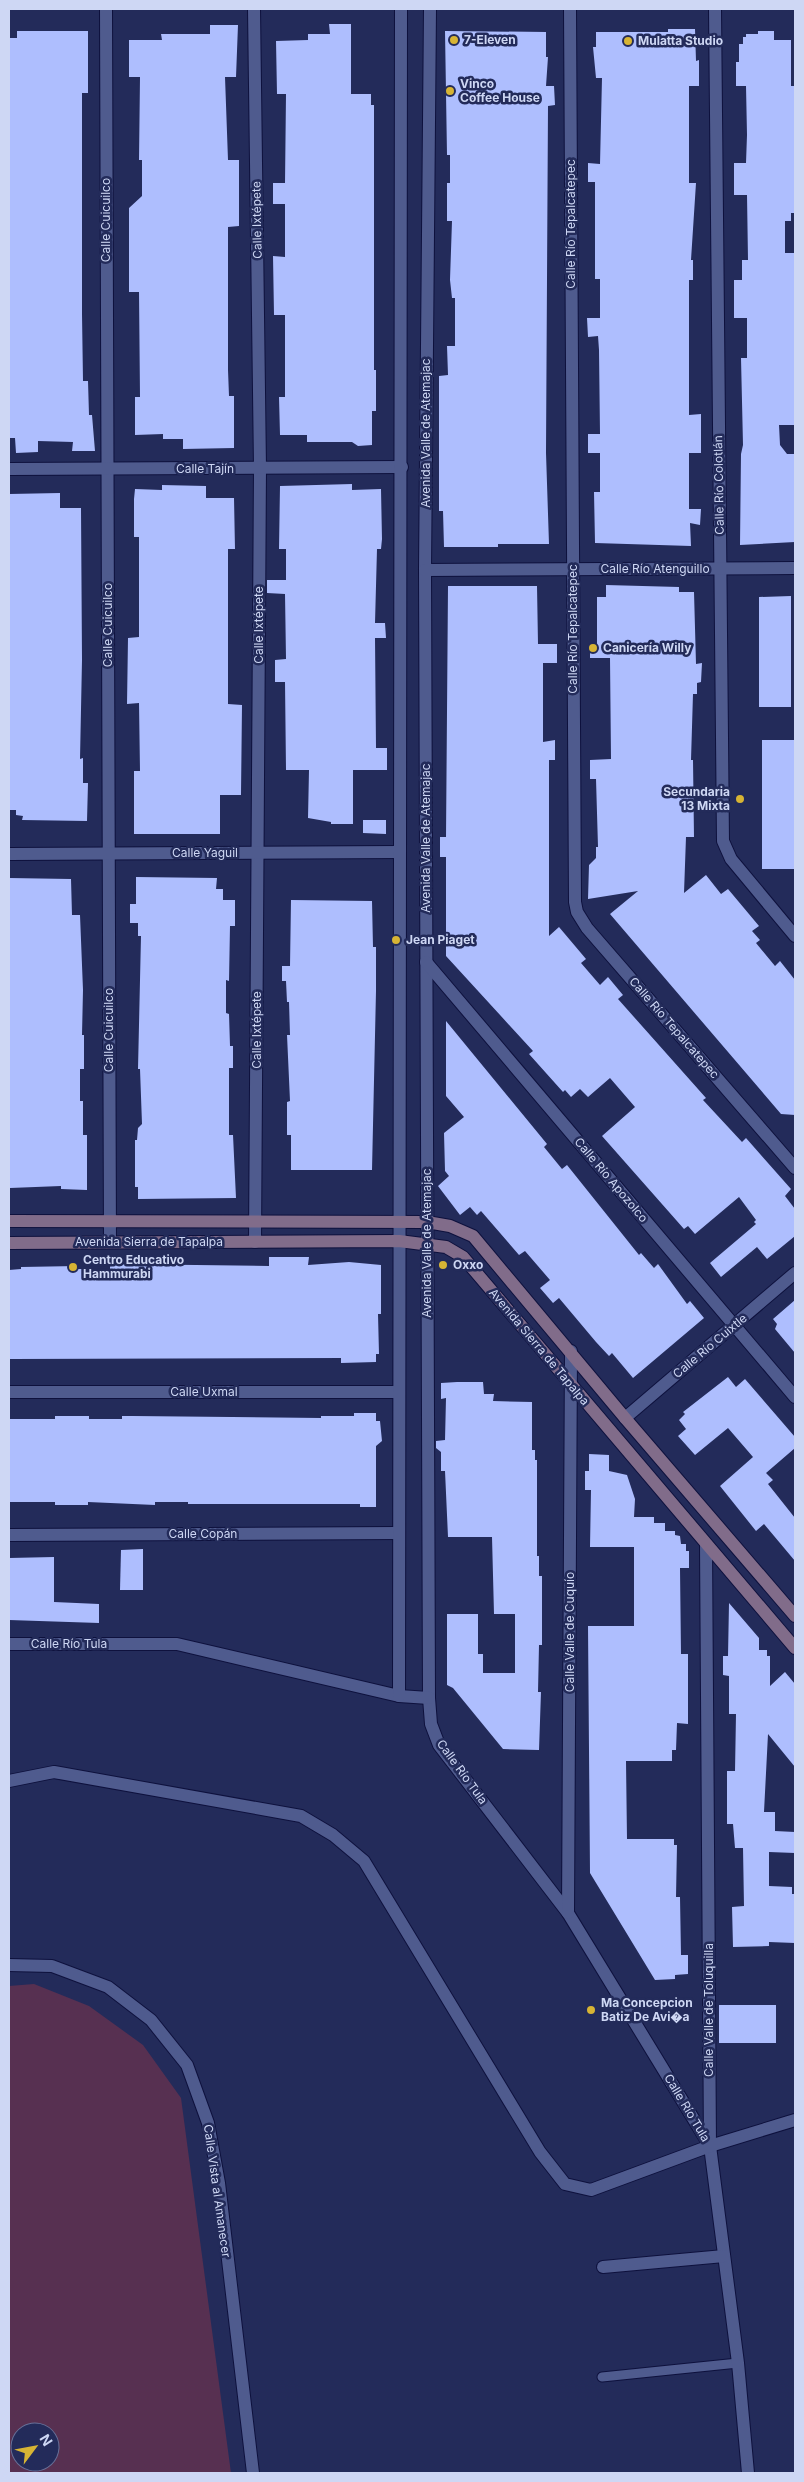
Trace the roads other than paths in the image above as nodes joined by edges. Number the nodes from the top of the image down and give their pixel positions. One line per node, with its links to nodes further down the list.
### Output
1 (106, 9): 10 (street, Calle Cuicuilco)
2 (254, 9): 8 (street, Calle Ixtépete)
3 (401, 9): 7 (street, Avenida Valle de Atemajac)
4 (430, 9): 13 (street, Avenida Valle de Atemajac)
5 (570, 9): 14 (street, Calle Río Tepalcatepec)
6 (715, 9): 12 (street, Calle Río Colotlán)
7 (402, 467): 8 (street, Calle Tajín); 15 (street, Avenida Valle de Atemajac)
8 (260, 468): 10 (street, Calle Tajín); 17 (street, Calle Ixtépete)
9 (9, 469): 10 (street, Calle Tajín)
10 (107, 469): 16 (street, Calle Cuicuilco)
11 (795, 568): 12 (street, Calle Río Atenguillo)
12 (720, 569): 14 (street, Calle Río Atenguillo); 19 (street, Calle Río Colotlán)
13 (425, 570): 14 (street, Calle Río Atenguillo); 20 (street, Avenida Valle de Atemajac)
14 (573, 570): 21 (street, Calle Río Tepalcatepec)
15 (400, 852): 17 (street, Calle Yaguil); 25 (street, Avenida Valle de Atemajac)
16 (109, 853): 17 (street, Calle Yaguil); 18 (street, Calle Yaguil); 24 (street, Calle Cuicuilco)
17 (258, 853): 22 (street, Calle Ixtépete)
18 (9, 854)
19 (795, 936)
20 (426, 962): 26 (street, Avenida Valle de Atemajac); 33 (street, Calle Río Apozolco)
21 (795, 1168)
22 (255, 1220): 24 (street, Avenida Sierra de Tapalpa); 25 (street, Avenida Sierra de Tapalpa); 29 (street, Calle Ixtépete)
23 (9, 1221): 24 (street, Avenida Sierra de Tapalpa)
24 (110, 1221): 28 (street, Calle Cuicuilco)
25 (399, 1222): 26 (street, Avenida Sierra de Tapalpa); 27 (street, Avenida Valle de Atemajac)
26 (426, 1222): 31 (street, Avenida Valle de Atemajac); 34 (street, Avenida Sierra de Tapalpa)
27 (399, 1241): 29 (street, Avenida Sierra de Tapalpa); 31 (street, Avenida Sierra de Tapalpa); 37 (street, Avenida Valle de Atemajac)
28 (110, 1242): 29 (street, Avenida Sierra de Tapalpa); 30 (street, Avenida Sierra de Tapalpa)
29 (255, 1242)
30 (9, 1243)
31 (427, 1244): 35 (street, Avenida Sierra de Tapalpa); 47 (street, Avenida Valle de Atemajac)
32 (795, 1273): 33 (street, Calle Río Cuixtle)
33 (734, 1325): 38 (street, Calle Río Apozolco); 39 (street, Calle Río Cuixtle)
34 (571, 1351): 35 (street, Calle Valle de Cuquío); 39 (street, Avenida Sierra de Tapalpa)
35 (572, 1384): 42 (street, Avenida Sierra de Tapalpa); 49 (street, Calle Valle de Cuquío)
36 (9, 1392): 37 (street, Calle Uxmal)
37 (399, 1392): 40 (street, Avenida Valle de Atemajac)
38 (795, 1397)
39 (625, 1418): 43 (street, Avenida Sierra de Tapalpa)
40 (398, 1534): 41 (street, Calle Copán); 46 (street, Avenida Valle de Atemajac)
41 (9, 1535)
42 (706, 1545): 45 (street, Avenida Sierra de Tapalpa); 52 (street, Calle Valle de Toluquilla)
43 (795, 1616)
44 (9, 1644): 46 (street, Calle Río Tula)
45 (795, 1648)
46 (400, 1696): 47 (street, Calle Río Tula)
47 (429, 1698): 49 (street, Calle Río Tula)
48 (9, 1782): 52 (street)
49 (568, 1913): 52 (street, Calle Río Tula)
50 (9, 1965): 57 (street, Calle Vista al Amanecer)
51 (795, 2120): 52 (street)
52 (710, 2146): 53 (street, Calle Valle de Toluquilla)
53 (724, 2256): 54 (street); 55 (street, Calle Valle de Toluquilla)
54 (603, 2267)
55 (738, 2363): 56 (lane); 58 (street, Calle Valle de Toluquilla)
56 (602, 2376)
57 (252, 2473)
58 (748, 2473)

